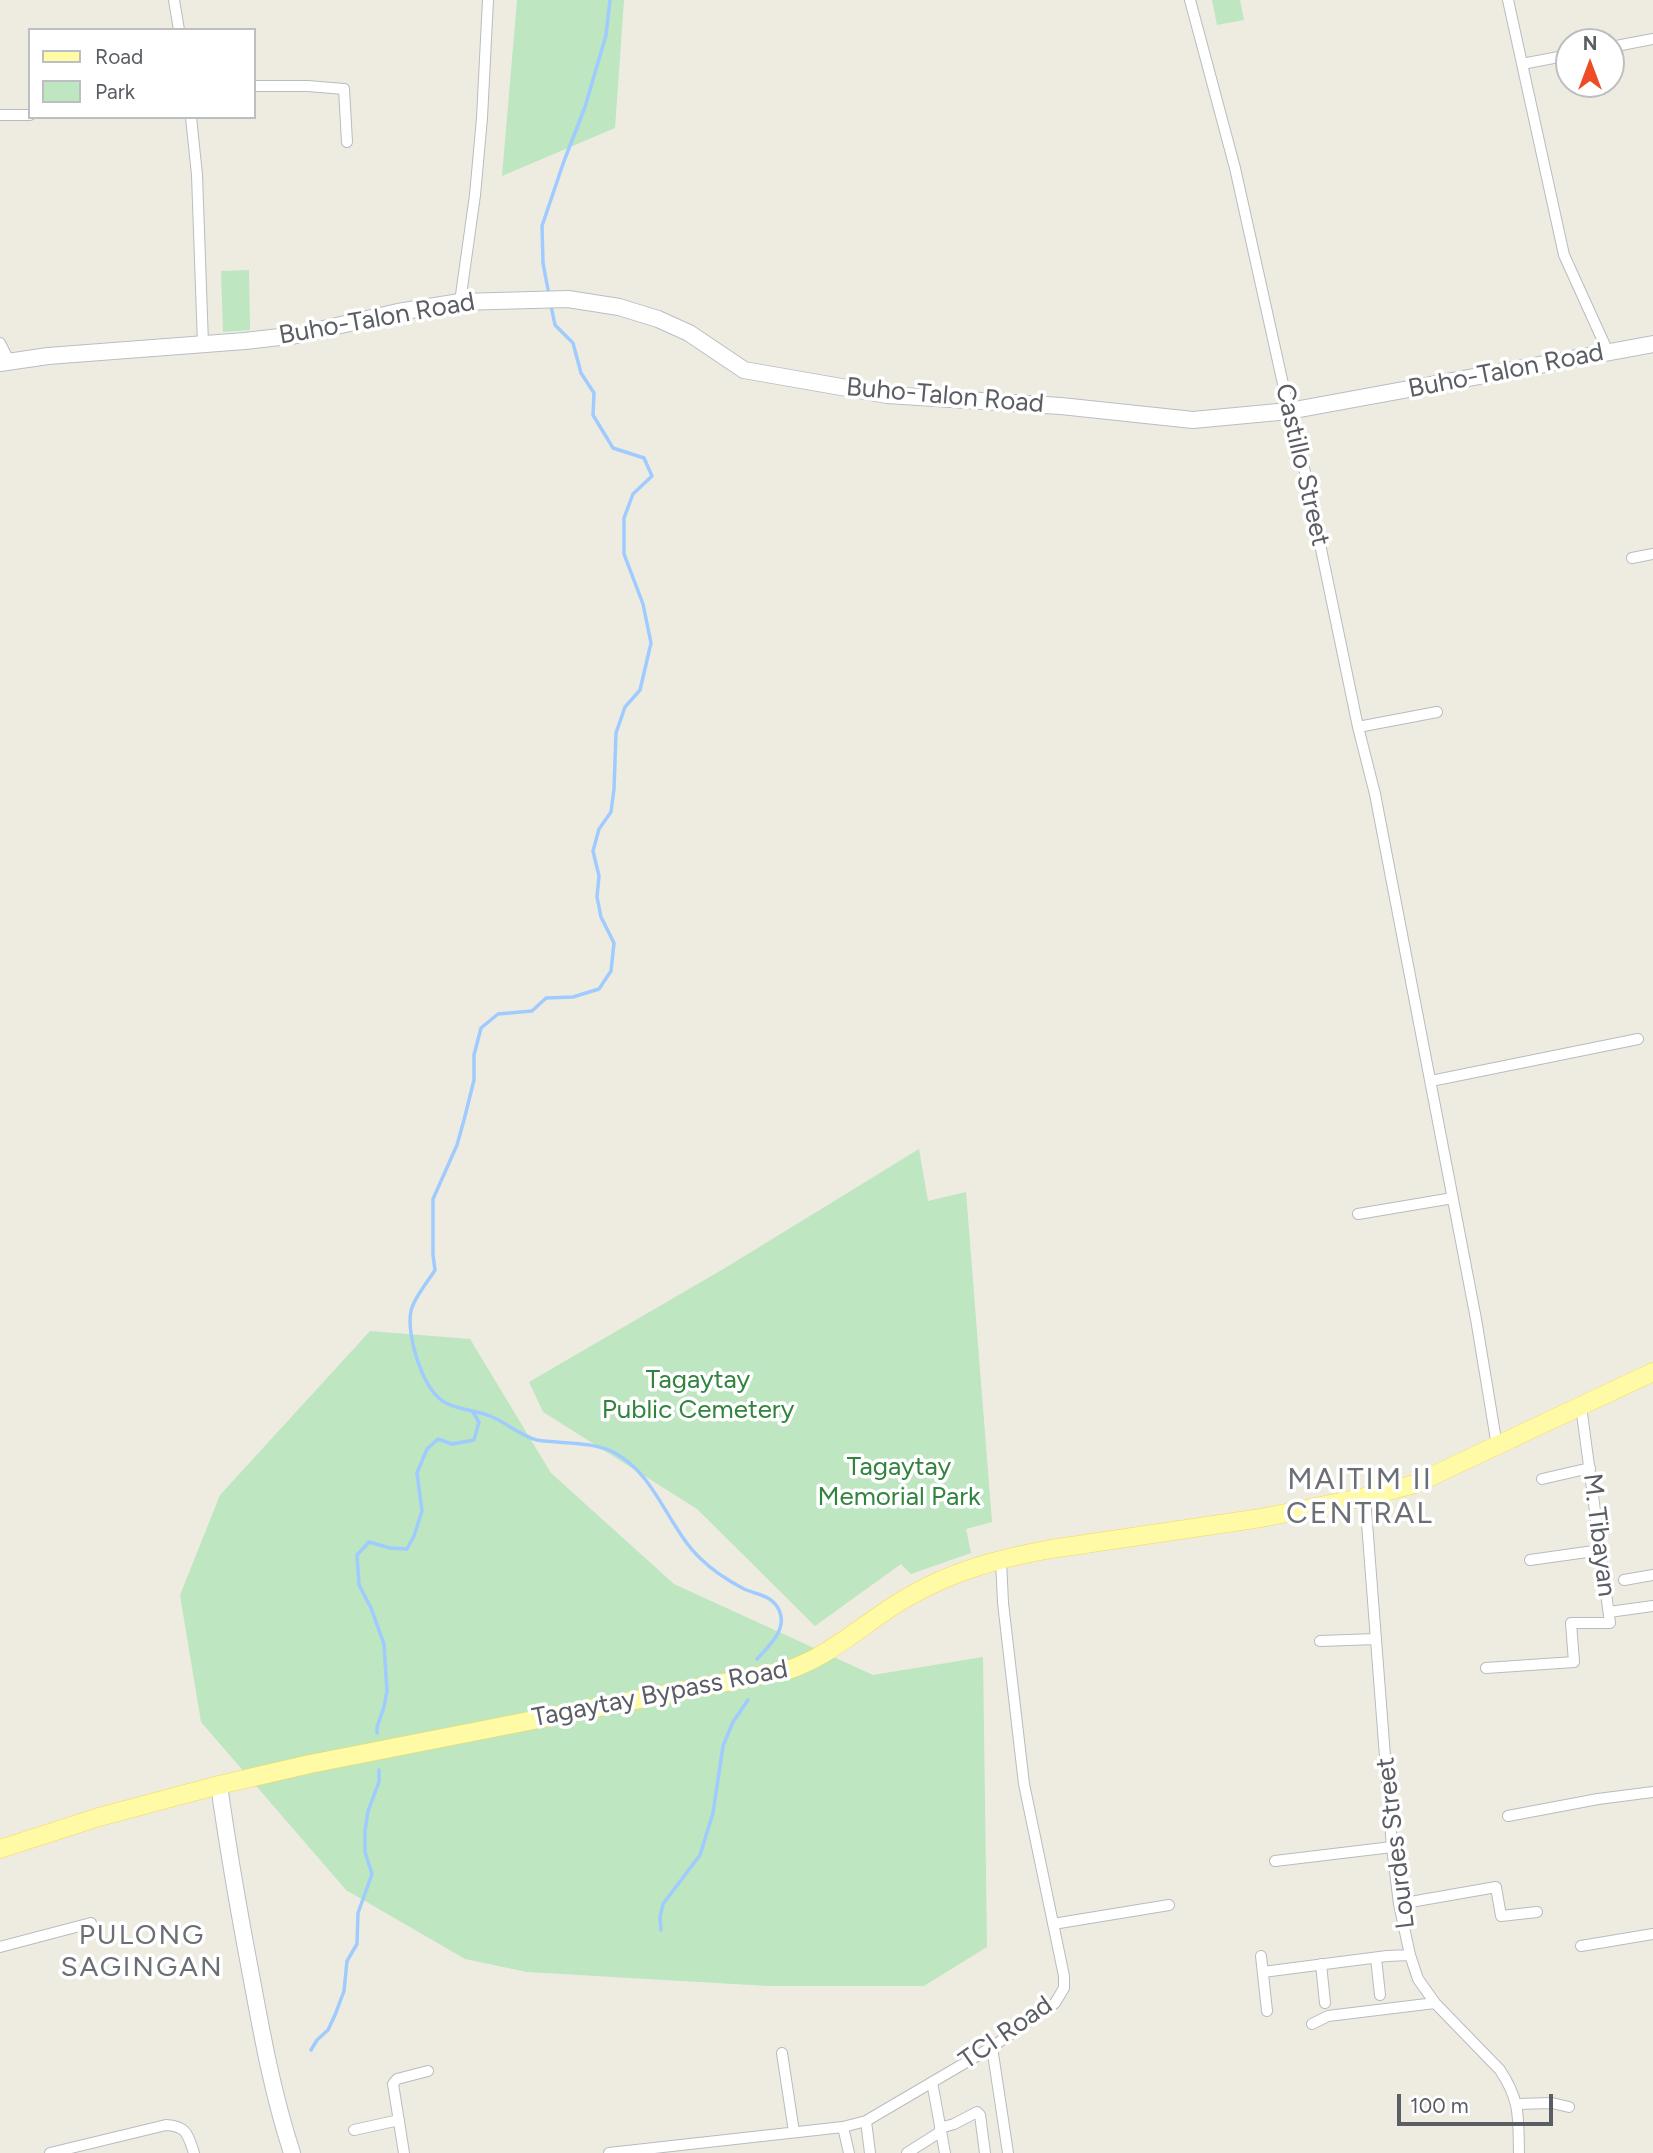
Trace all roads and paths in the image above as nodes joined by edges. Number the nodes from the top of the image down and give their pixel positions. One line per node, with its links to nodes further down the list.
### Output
1 (174, 0): 5 (street)
2 (488, 0): 15 (street)
3 (1190, 0): 21 (street, Castillo Street)
4 (1508, 0): 9 (street)
5 (179, 28)
6 (1653, 39): 7 (street)
7 (1625, 44)
8 (1555, 58): 9 (street)
9 (1522, 64): 19 (street)
10 (256, 86): 14 (street)
11 (0, 115): 12 (street)
12 (28, 115)
13 (191, 119): 17 (street)
14 (347, 142)
15 (460, 302): 17 (street, Buho-Talon Road); 21 (street, Buho-Talon Road)
16 (0, 342): 20 (street)
17 (203, 344): 20 (street, Buho-Talon Road)
18 (1653, 344): 19 (street, Buho-Talon Road)
19 (1608, 352): 21 (street, Buho-Talon Road)
20 (4, 362)
21 (1289, 411): 25 (street, Castillo Street)
22 (1653, 554): 23 (street)
23 (1632, 558)
24 (1437, 712): 25 (street)
25 (1358, 727): 27 (street, Castillo Street)
26 (1638, 1039): 27 (street)
27 (1431, 1081): 28 (street, Castillo Street)
28 (1453, 1198): 29 (street); 32 (street, Castillo Street)
29 (1358, 1214)
30 (1653, 1372): 31 (main road, Tagaytay Bypass Road)
31 (1581, 1406): 32 (main road, Tagaytay Bypass Road); 33 (street, M. Tibayan)
32 (1496, 1446): 35 (main road, Tagaytay Bypass Road)
33 (1590, 1468): 34 (street); 36 (street, M. Tibayan)
34 (1542, 1479)
35 (1365, 1497): 37 (main road, Tagaytay Bypass Road); 43 (street, Lourdes Street)
36 (1601, 1550): 38 (street); 42 (street, M. Tibayan)
37 (1000, 1560): 46 (main road, Tagaytay Bypass Road); 56 (street, TCI Road)
38 (1530, 1560)
39 (1653, 1575): 40 (street)
40 (1624, 1580)
41 (1653, 1606): 42 (street)
42 (1609, 1612): 45 (street, M. Tibayan)
43 (1376, 1639): 44 (street); 49 (street, Lourdes Street)
44 (1320, 1641)
45 (1486, 1668)
46 (219, 1785): 50 (main road, Tagaytay Bypass Road); 84 (street)
47 (1653, 1793): 48 (street)
48 (1508, 1816)
49 (1392, 1847): 51 (street); 52 (street, Lourdes Street)
50 (0, 1849)
51 (1275, 1861)
52 (1399, 1904): 54 (street); 60 (street, Lourdes Street)
53 (1169, 1905): 56 (street)
54 (1537, 1912)
55 (91, 1923): 59 (street)
56 (1053, 1924): 70 (street, TCI Road)
57 (1653, 1934): 58 (street)
58 (1581, 1946)
59 (0, 1947)
60 (1410, 1955): 62 (street); 67 (street, Lourdes Street)
61 (1261, 1956): 64 (street)
62 (1376, 1958): 63 (street); 65 (street)
63 (1321, 1964): 64 (street); 66 (street)
64 (1263, 1972): 68 (street)
65 (1380, 1995)
66 (1325, 2003)
67 (1435, 2003): 69 (street); 74 (street, Lourdes Street)
68 (1267, 2011)
69 (1312, 2024)
70 (992, 2048): 73 (street, TCI Road); 92 (street)
71 (782, 2053): 81 (street)
72 (428, 2071): 76 (street)
73 (932, 2082): 77 (street, TCI Road); 80 (street)
74 (1517, 2104): 75 (street); 93 (street, Lourdes Street)
75 (1569, 2108)
76 (399, 2120): 79 (street); 85 (street)
77 (866, 2121): 78 (street, TCI Road); 88 (street)
78 (843, 2127): 81 (street, TCI Road); 87 (street)
79 (354, 2130)
80 (940, 2130): 89 (street); 90 (street); 91 (street)
81 (794, 2132): 86 (street, TCI Road)
82 (50, 2153): 83 (street)
83 (194, 2153)
84 (292, 2153)
85 (404, 2153)
86 (609, 2153)
87 (849, 2153)
88 (870, 2153)
89 (907, 2153)
90 (945, 2153)
91 (985, 2153)
92 (1008, 2153)
93 (1519, 2153)

